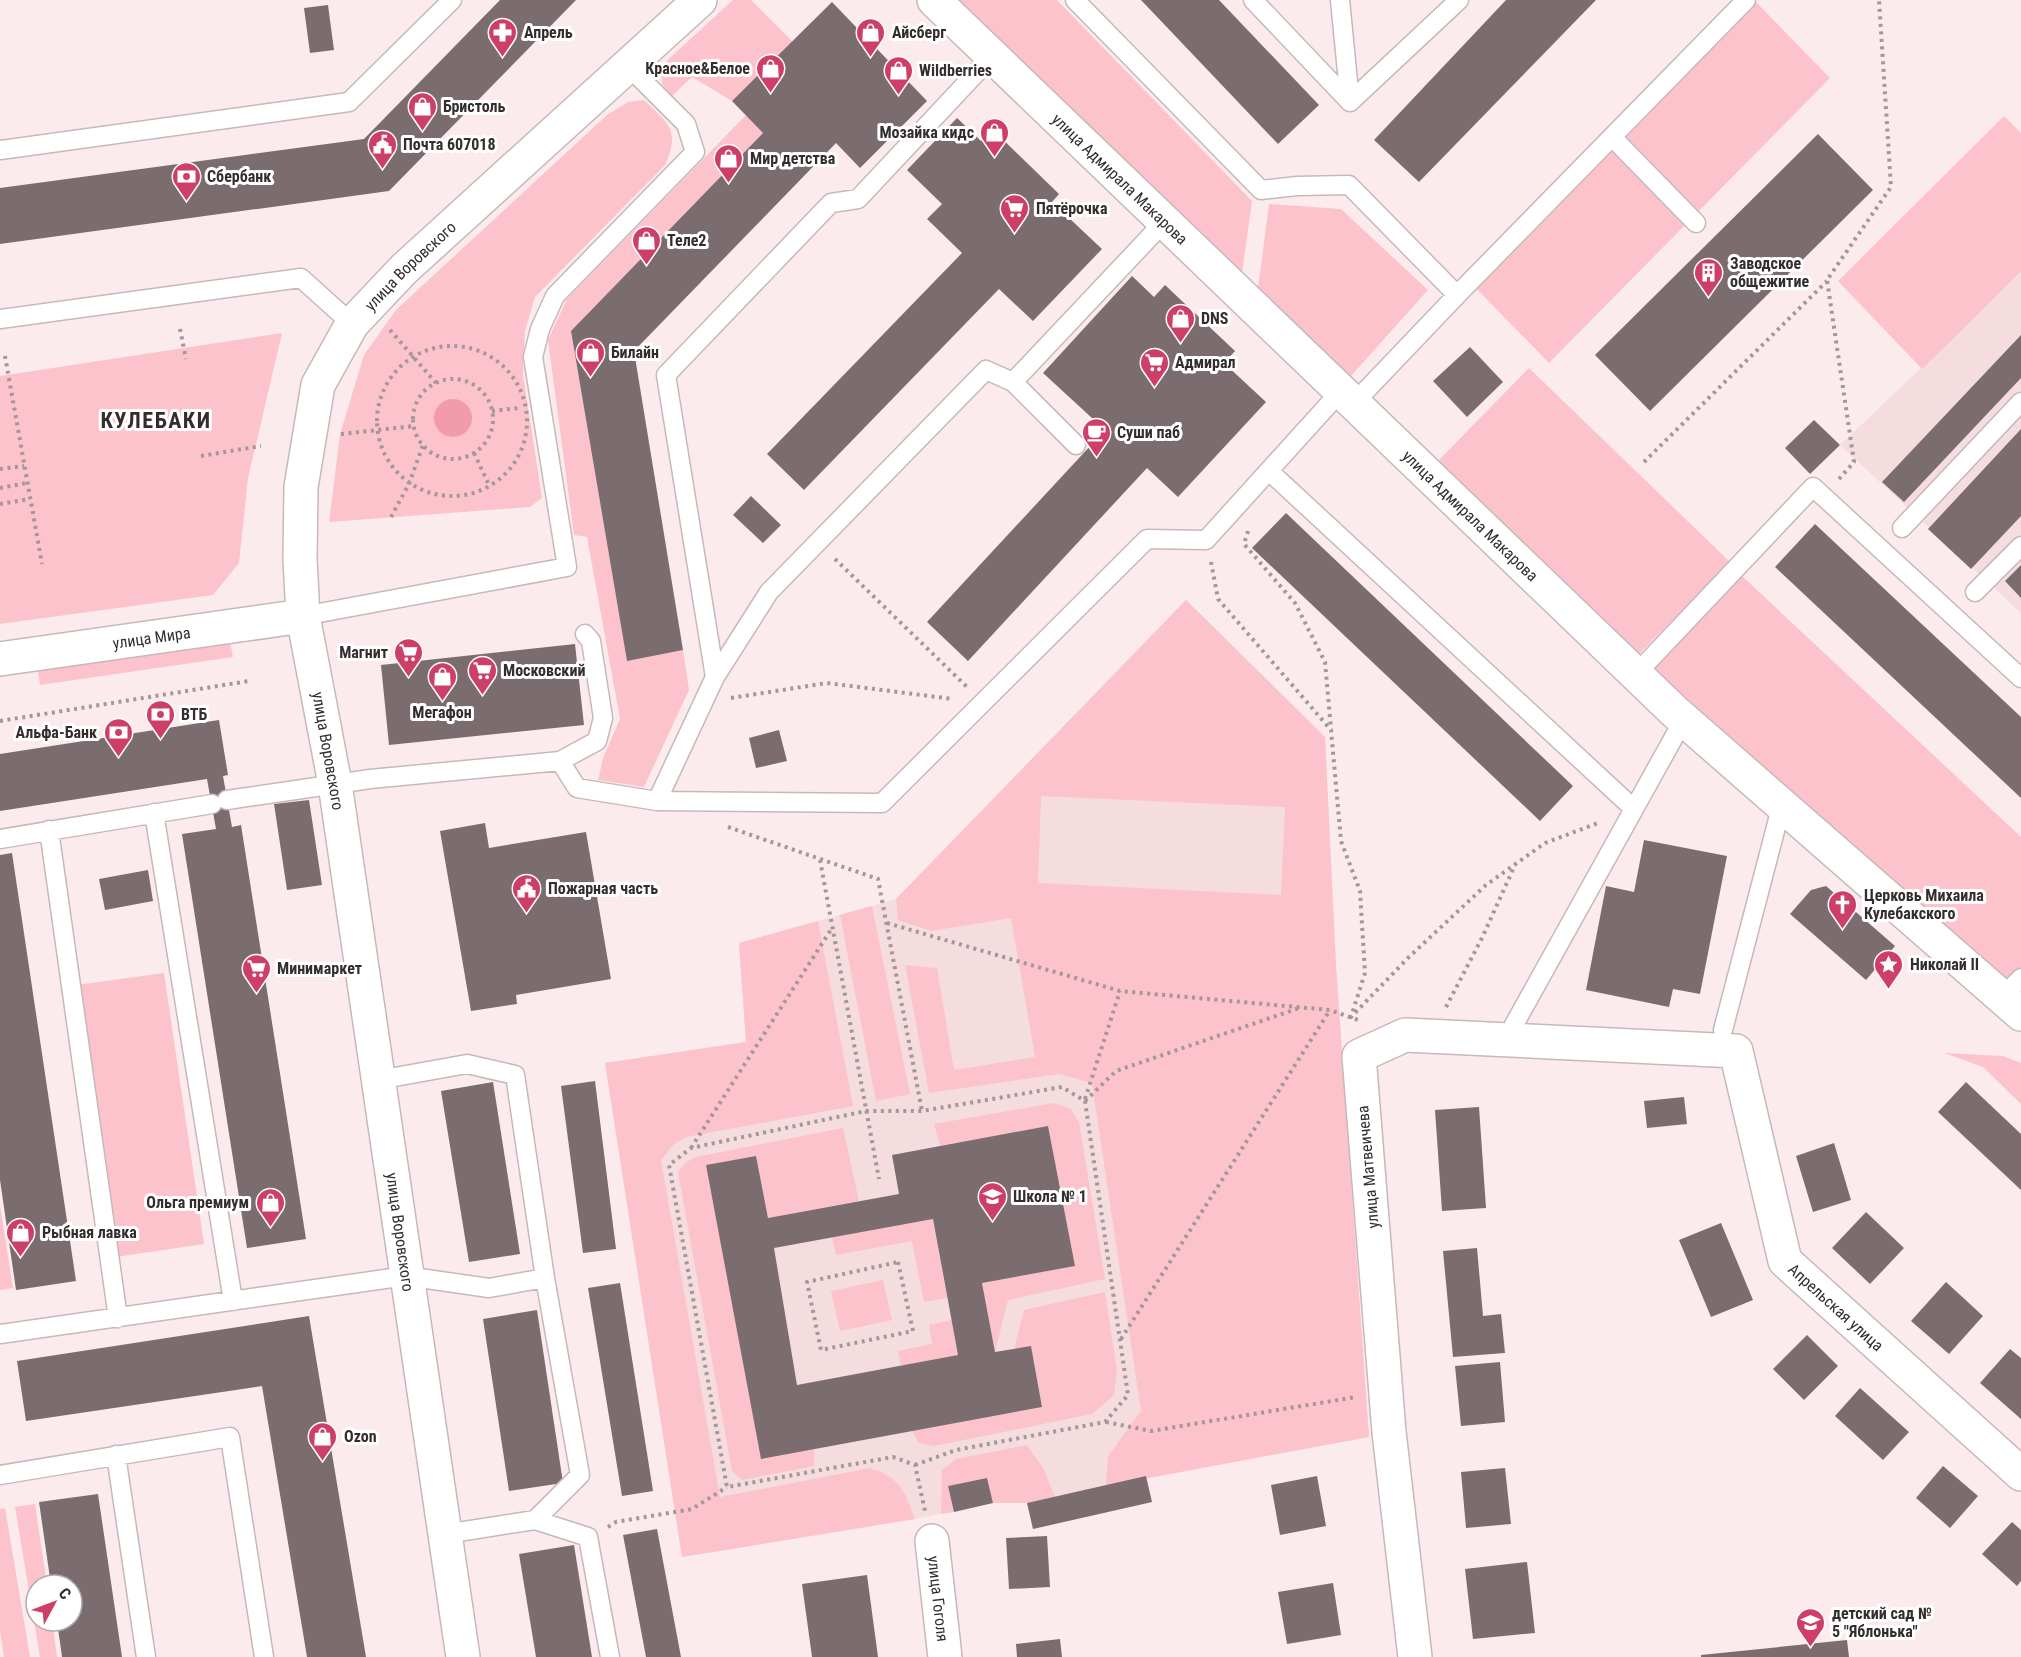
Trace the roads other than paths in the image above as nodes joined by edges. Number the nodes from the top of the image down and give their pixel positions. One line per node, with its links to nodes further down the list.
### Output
1 (452, 0): 13 (lane)
2 (700, 0): 10 (street, улица Воровского)
3 (934, 0): 9 (street, улица Адмирала Макарова)
4 (1075, 0): 16 (lane)
5 (1253, 0): 11 (lane)
6 (1340, 0): 11 (lane)
7 (1459, 0): 11 (lane)
8 (1746, 0): 12 (lane)
9 (992, 56): 14 (street, улица Адмирала Макарова); 31 (lane)
10 (628, 66): 18 (street, улица Воровского); 27 (lane)
11 (1350, 102)
12 (1612, 137): 15 (lane); 16 (lane)
13 (0, 150)
14 (1164, 222): 19 (lane); 20 (street, улица Адмирала Макарова)
15 (1695, 223)
16 (1457, 296): 20 (lane)
17 (0, 319): 18 (lane)
18 (352, 324): 27 (street, улица Воровского)
19 (1013, 382): 22 (lane); 31 (lane)
20 (1346, 398): 23 (lane); 30 (street, улица Адмирала Макарова)
21 (2021, 402): 24 (lane)
22 (1076, 445)
23 (1269, 471): 36 (lane); 38 (lane)
24 (1902, 528)
25 (2021, 546): 26 (lane)
26 (1975, 592)
27 (303, 616): 29 (street, улица Мира); 35 (street, улица Воровского)
28 (585, 634): 34 (lane)
29 (0, 658)
30 (1636, 674): 32 (lane); 33 (street, улица Адмирала Макарова)
31 (715, 677): 36 (lane)
32 (2021, 678)
33 (1684, 719): 37 (street, улица Адмирала Макарова); 38 (lane)
34 (560, 761): 35 (lane); 36 (lane)
35 (335, 784): 39 (lane); 45 (street, улица Воровского)
36 (657, 801)
37 (1782, 804): 42 (street, улица Адмирала Макарова); 43 (lane)
38 (1634, 809): 44 (lane)
39 (154, 813): 40 (lane); 48 (lane)
40 (49, 830): 41 (lane); 49 (lane)
41 (0, 839)
42 (2015, 996)
43 (1729, 1040): 44 (street, улица Матвеичева); 52 (street, Апрельская улица)
44 (1505, 1041): 62 (street, улица Матвеичева)
45 (378, 1080): 46 (street, улица Воровского); 47 (lane)
46 (406, 1276): 47 (lane); 48 (lane); 55 (street, улица Воровского)
47 (545, 1278): 54 (lane)
48 (233, 1301): 49 (lane)
49 (118, 1318): 50 (lane)
50 (0, 1334)
51 (116, 1455): 53 (lane); 57 (lane); 58 (lane)
52 (2021, 1474)
53 (0, 1475)
54 (535, 1520): 55 (lane); 60 (lane)
55 (444, 1534): 59 (street, улица Воровского)
56 (932, 1541): 61 (street, улица Гоголя)
57 (146, 1657)
58 (264, 1657)
59 (463, 1657)
60 (610, 1657)
61 (945, 1657)
62 (1415, 1657)

